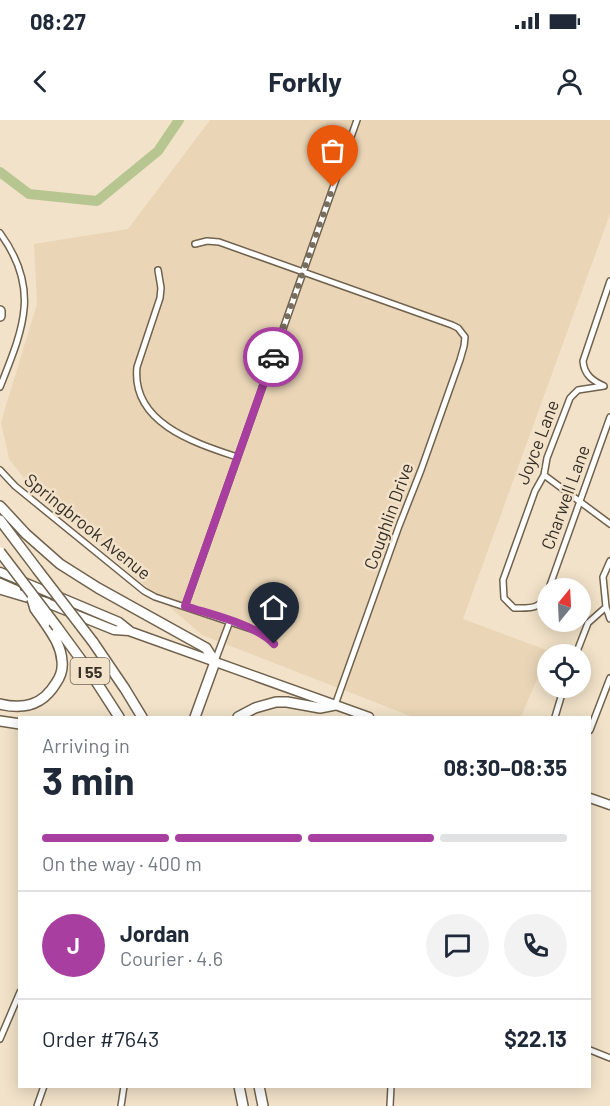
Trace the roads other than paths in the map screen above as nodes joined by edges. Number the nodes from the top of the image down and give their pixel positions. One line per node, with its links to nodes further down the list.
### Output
1 (357, 120): 5 (street)
2 (0, 233): 9 (street)
3 (195, 244): 5 (street)
4 (158, 270): 12 (street)
5 (303, 271): 12 (street); 40 (street, Coughlin Drive)
6 (610, 281): 10 (street, Joyce Lane)
7 (0, 311): 8 (highway)
8 (0, 316)
9 (0, 387)
10 (607, 387): 14 (street, Joyce Lane)
11 (610, 417): 15 (street, Charwell Lane)
12 (237, 458): 27 (street)
13 (0, 470): 27 (street, Springbrook Avenue)
14 (544, 475): 15 (street); 30 (street, Joyce Lane)
15 (579, 502): 18 (street); 22 (street, Charwell Lane)
16 (0, 506): 36 (highway)
17 (0, 520): 42 (highway, I 55, bridge)
18 (610, 524)
19 (0, 552): 25 (highway, I 55, bridge)
20 (610, 561): 29 (street)
21 (0, 572): 33 (main road)
22 (552, 578)
23 (0, 583): 26 (main road)
24 (0, 589): 26 (highway)
25 (29, 591): 39 (highway, bridge); 41 (highway, I 55, bridge)
26 (47, 603): 33 (main road)
27 (185, 606): 32 (street, Springbrook Avenue)
28 (537, 606): 30 (street, Charwell Lane)
29 (606, 607): 31 (street); 35 (street)
30 (514, 608)
31 (610, 619)
32 (230, 621): 34 (street, Springbrook Avenue); 36 (street)
33 (129, 631): 36 (main road)
34 (274, 644)
35 (580, 644)
36 (215, 662): 40 (main road); 43 (highway)
37 (610, 678): 49 (street)
38 (561, 698): 46 (street)
39 (0, 704)
40 (335, 705): 44 (highway); 45 (main road)
41 (118, 716)
42 (141, 716)
43 (195, 716)
44 (240, 716)
45 (366, 716)
46 (555, 716)
47 (0, 721): 48 (highway)
48 (18, 724)
49 (591, 727)
50 (591, 798): 51 (main road)
51 (610, 805)
52 (18, 996): 53 (street)
53 (2, 1029): 54 (street)
54 (0, 1039)
55 (591, 1050): 56 (street)
56 (610, 1058)
57 (43, 1088): 62 (street)
58 (124, 1088): 63 (street)
59 (239, 1088): 64 (highway)
60 (259, 1088): 65 (highway)
61 (391, 1088): 66 (street)
62 (37, 1106)
63 (121, 1106)
64 (243, 1106)
65 (263, 1106)
66 (390, 1106)

